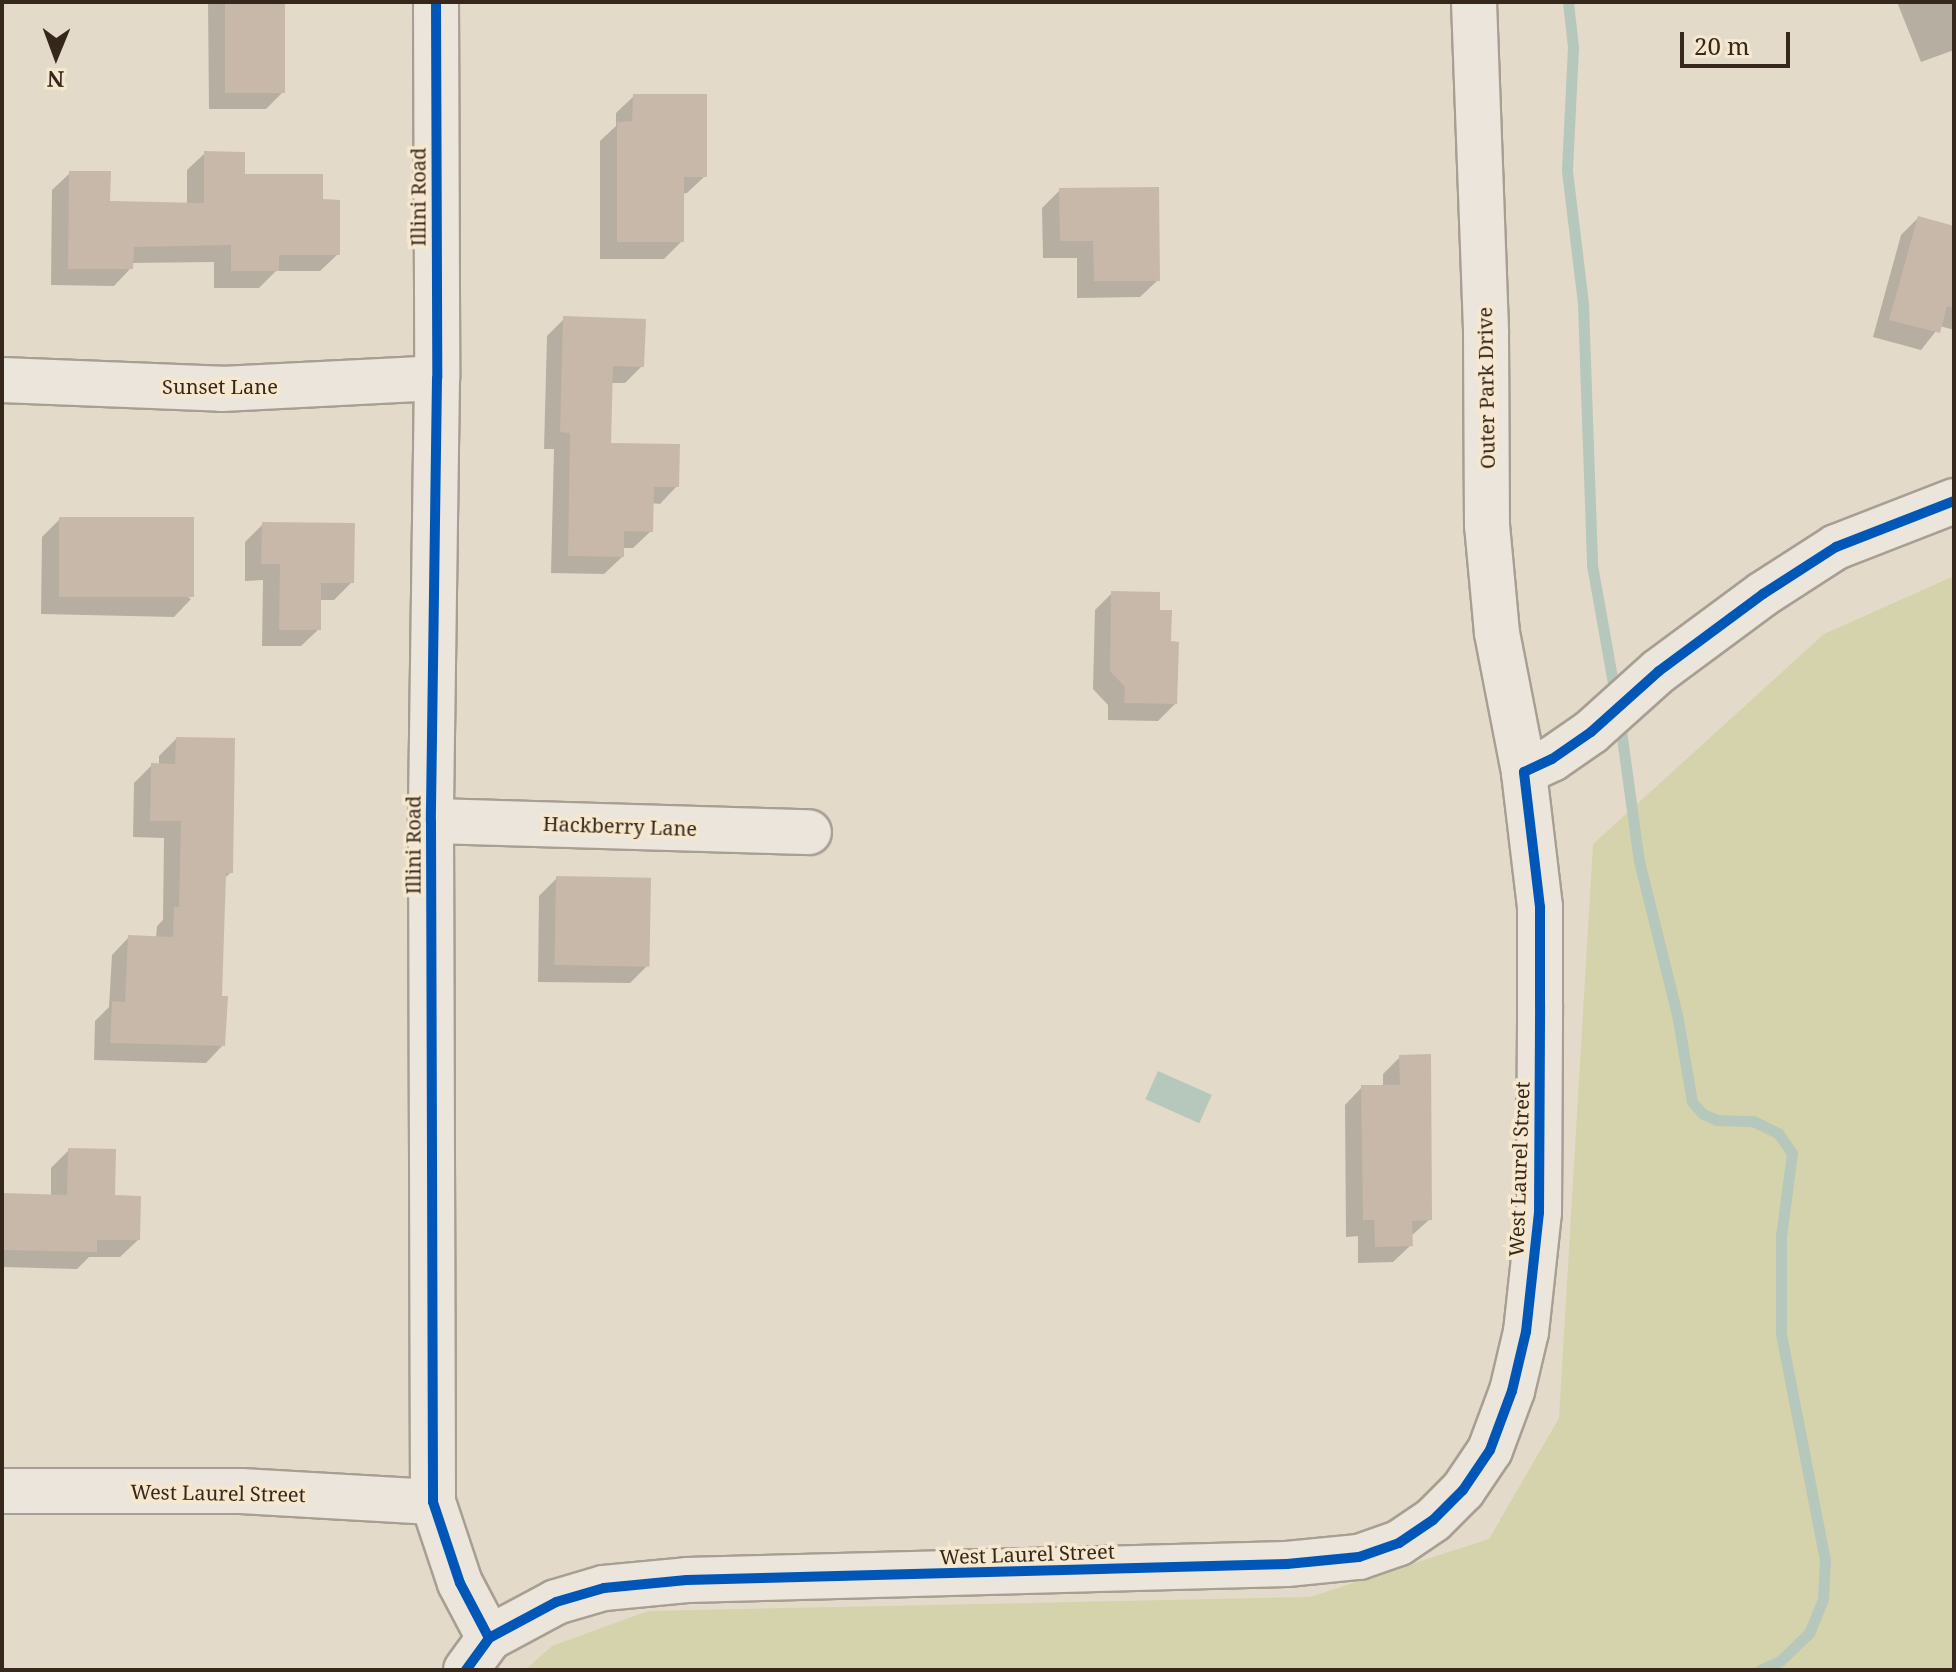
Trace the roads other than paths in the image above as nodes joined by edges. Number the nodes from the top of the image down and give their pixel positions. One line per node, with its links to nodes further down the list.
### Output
1 (436, 2): 3 (street, Illini Road)
2 (1474, 2): 6 (street, Outer Park Drive)
3 (437, 378): 4 (street, Sunset Lane); 7 (street, Illini Road)
4 (2, 380)
5 (1954, 501): 6 (street)
6 (1524, 772): 11 (street, West Laurel Street)
7 (431, 821): 8 (street, Hackberry Lane); 10 (street, Illini Road)
8 (809, 832)
9 (2, 1491): 10 (street, West Laurel Street)
10 (433, 1502): 11 (street, Illini Road)
11 (477, 1654)

